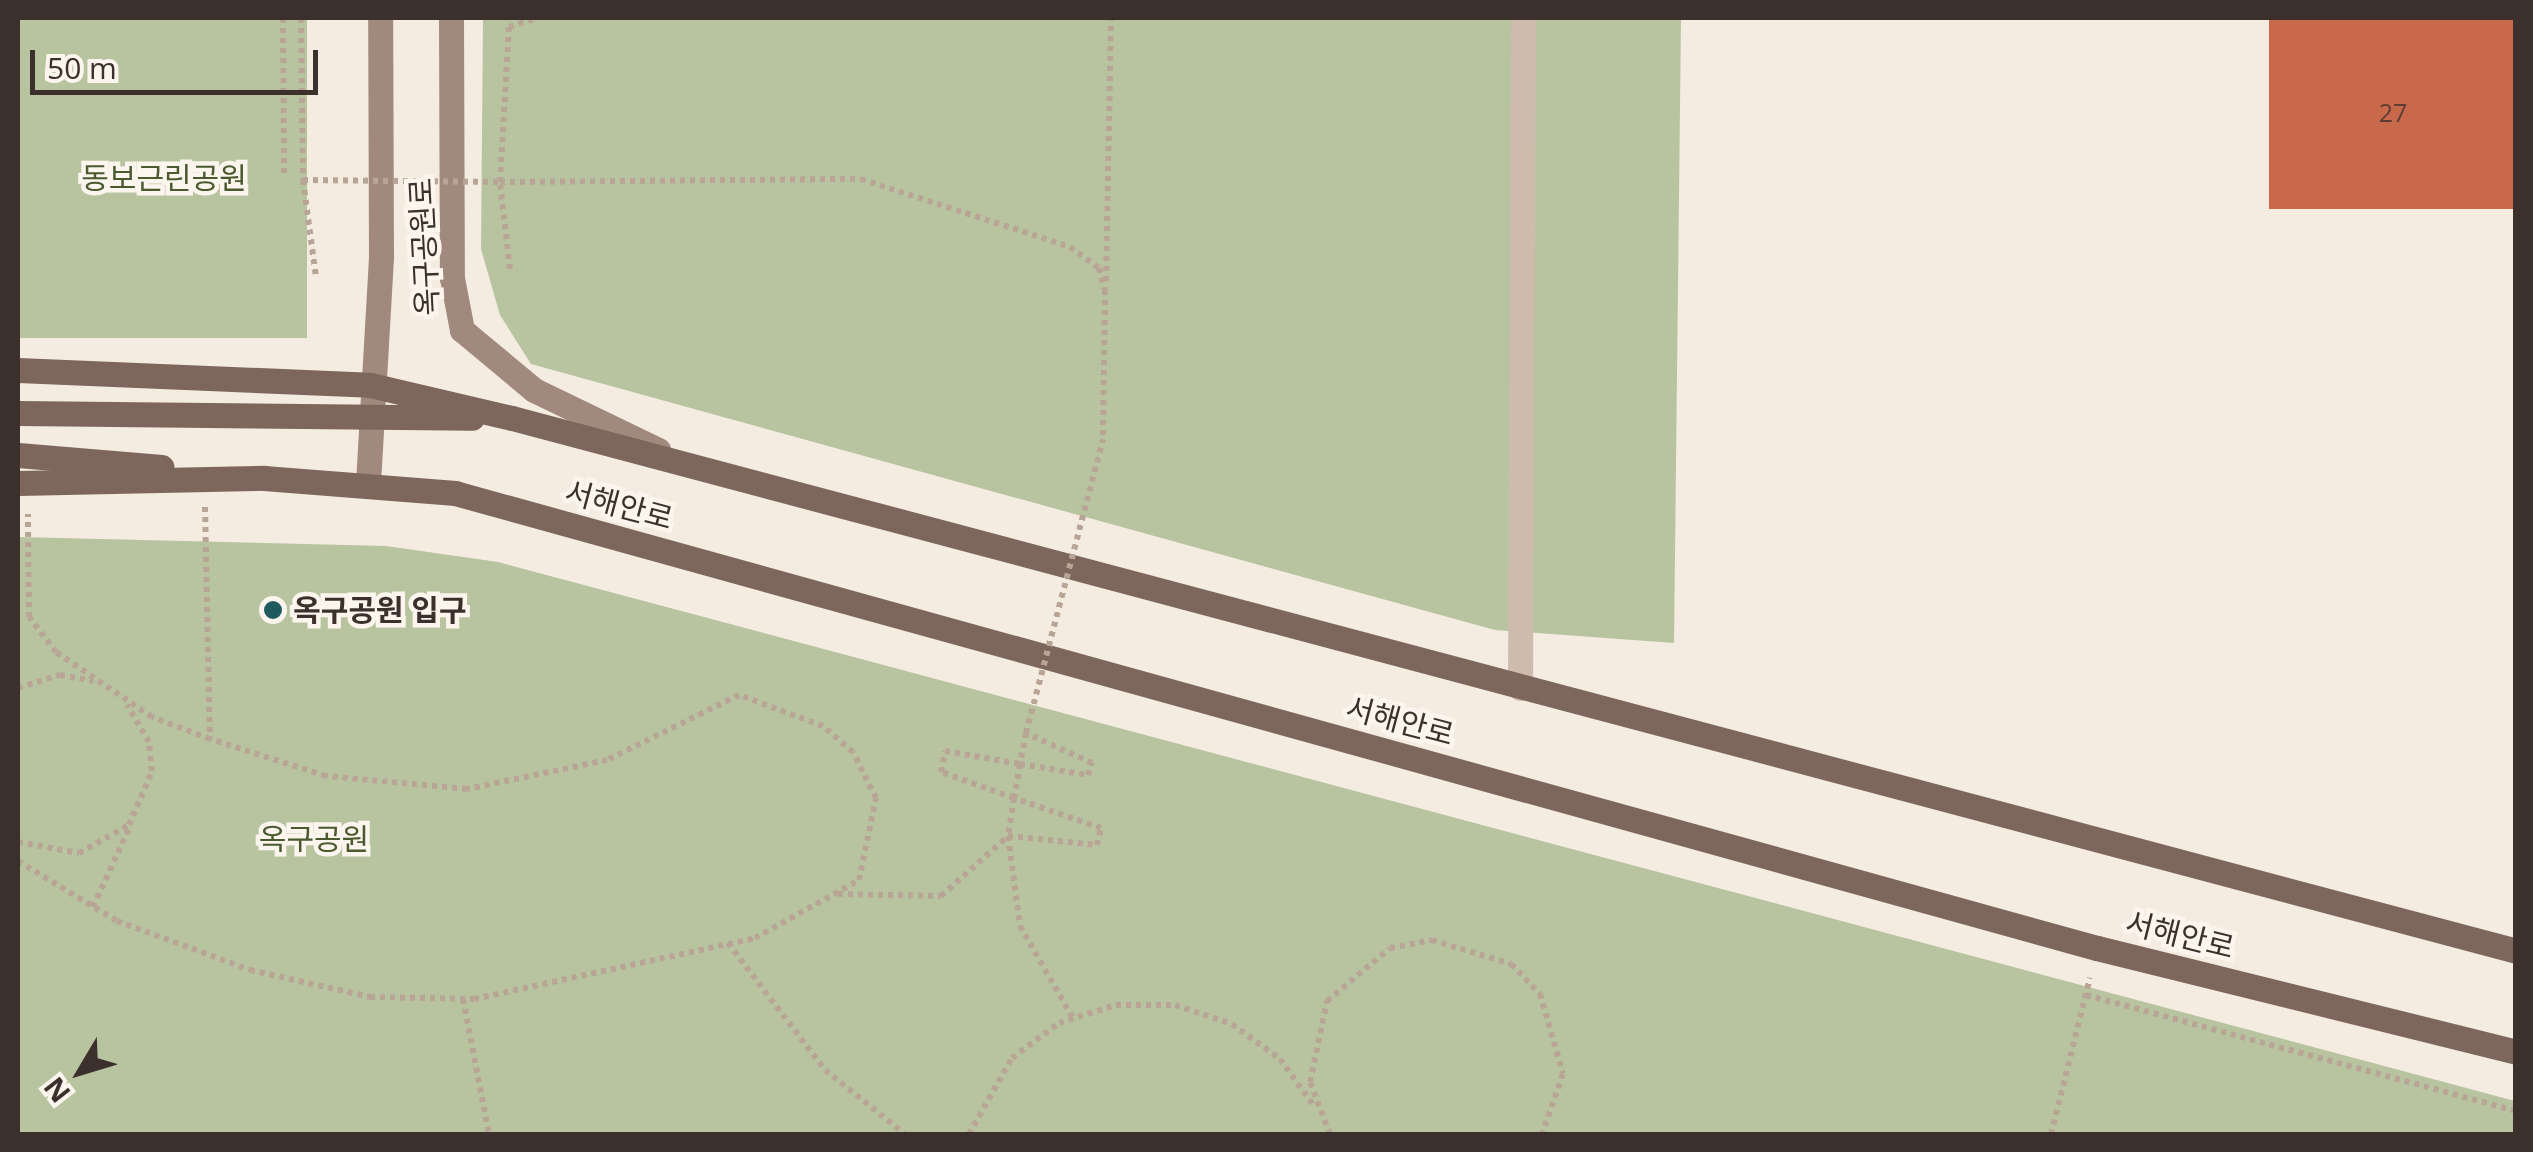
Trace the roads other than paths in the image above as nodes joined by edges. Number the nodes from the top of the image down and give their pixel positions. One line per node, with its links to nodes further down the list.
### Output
1 (380, 18): 5 (street, 옥구공원로)
2 (451, 18): 10 (street, 옥구공원로)
3 (1522, 18): 14 (street)
4 (18, 370): 5 (main road, 서해안로)
5 (370, 386): 7 (main road, 서해안로); 8 (street, 옥구공원로)
6 (18, 414): 8 (main road, 서해안로)
7 (512, 418): 8 (main road, 서해안로); 10 (main road, 서해안로)
8 (370, 420): 12 (street, 옥구공원로)
9 (18, 454): 11 (main road, 서해안로)
10 (684, 464): 14 (main road, 서해안로)
11 (264, 478): 12 (main road, 서해안로); 13 (main road, 서해안로)
12 (368, 482): 16 (main road, 서해안로)
13 (22, 493)
14 (1520, 688): 15 (main road, 서해안로)
15 (2516, 951)
16 (2516, 1052)

